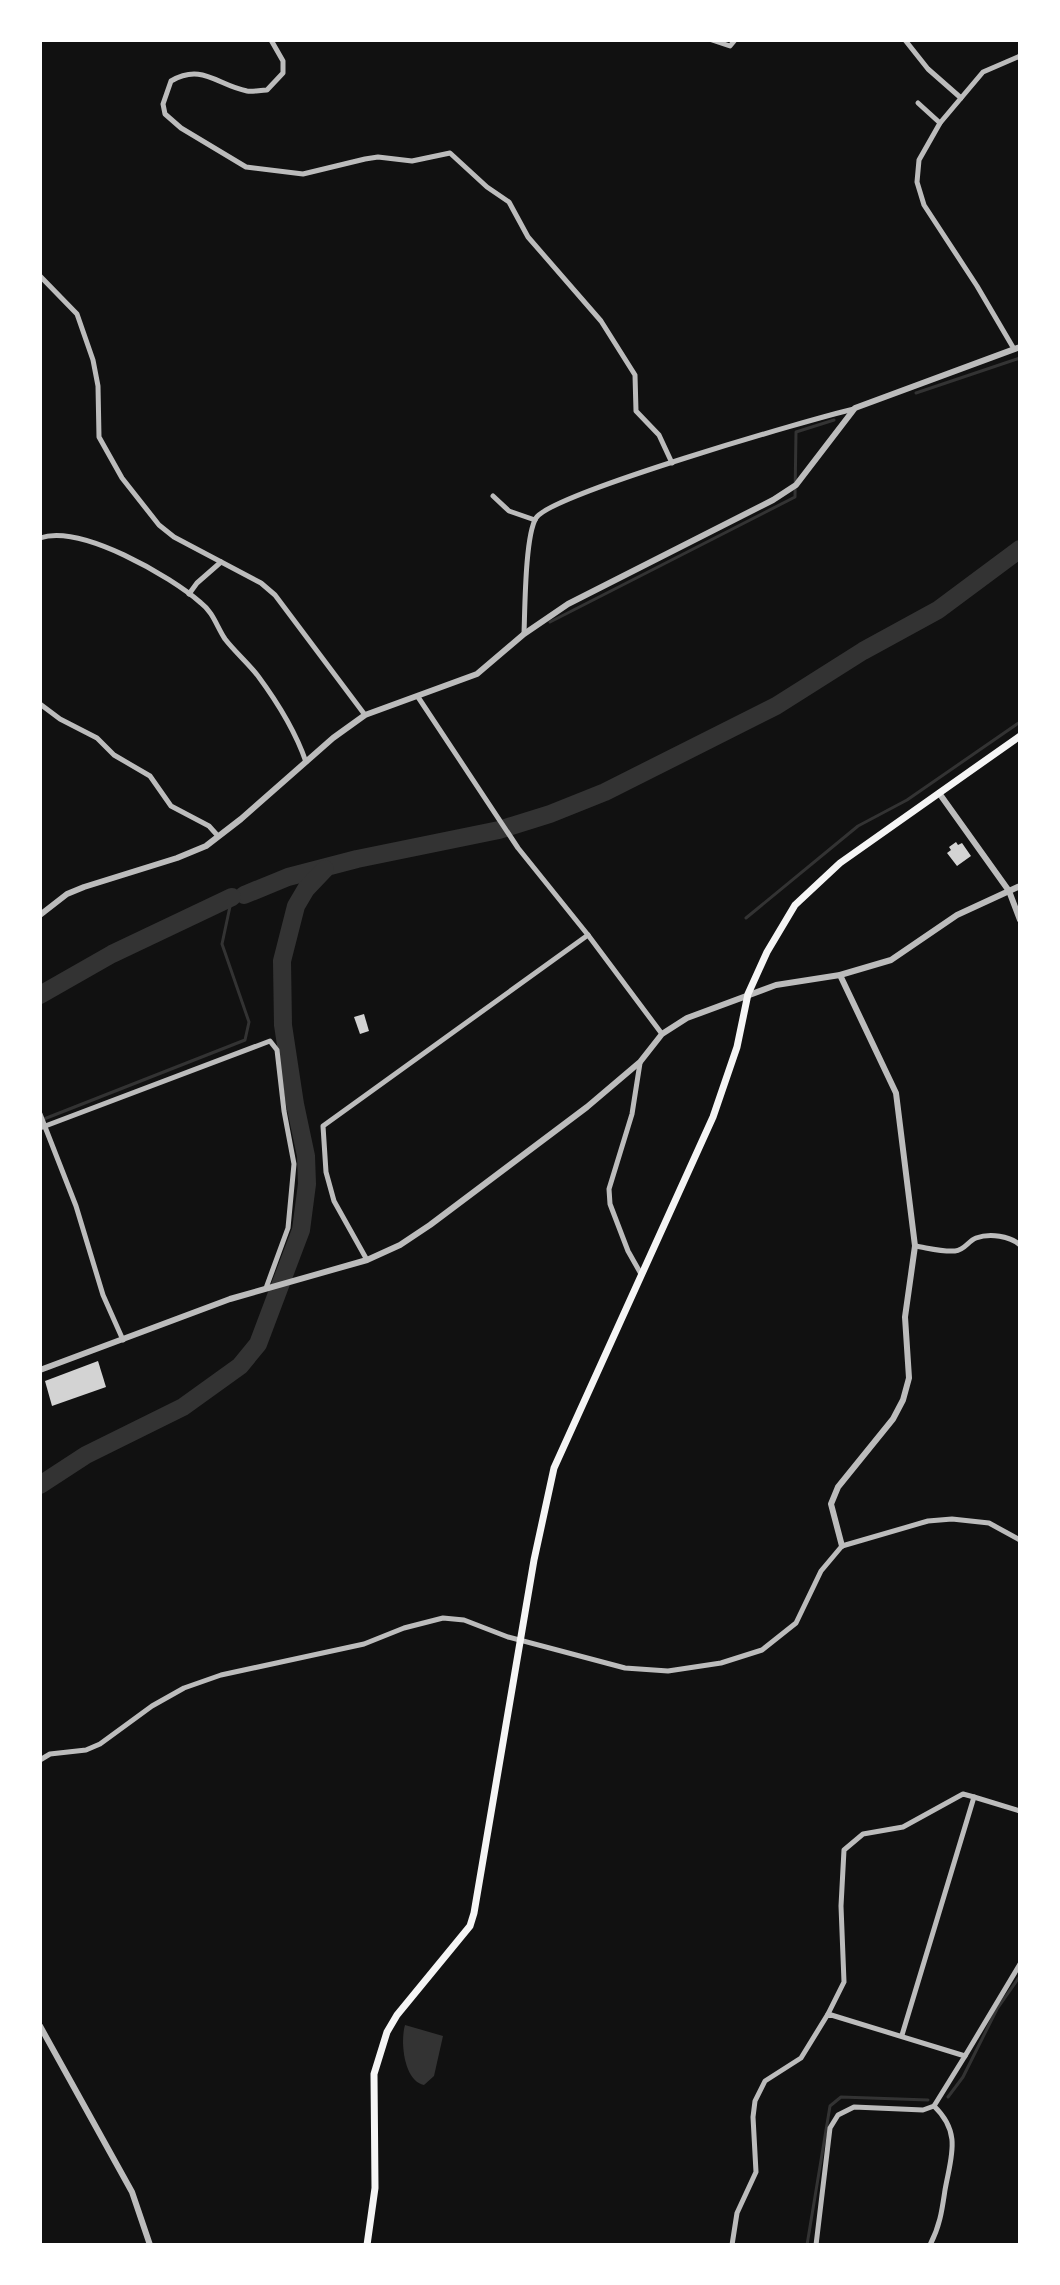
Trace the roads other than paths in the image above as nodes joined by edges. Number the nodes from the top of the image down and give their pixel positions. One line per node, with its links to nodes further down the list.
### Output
1 (271, 40): 12 (street)
2 (712, 40): 3 (street)
3 (735, 40)
4 (905, 40): 6 (street)
5 (1020, 56): 6 (street)
6 (961, 98): 8 (street)
7 (918, 103): 8 (street)
8 (940, 123): 10 (street)
9 (40, 276): 16 (street)
10 (1017, 348): 11 (street)
11 (855, 408): 12 (street); 18 (street)
12 (672, 463): 14 (street)
13 (493, 496): 14 (street)
14 (535, 520): 18 (street)
15 (40, 538): 17 (street)
16 (221, 562): 17 (street); 21 (street)
17 (189, 594): 23 (street)
18 (524, 634): 19 (street)
19 (418, 697): 21 (street); 30 (street)
20 (40, 704): 25 (street)
21 (365, 715): 23 (street)
22 (1020, 736): 24 (main road)
23 (306, 762): 25 (street)
24 (939, 793): 27 (street); 32 (main road)
25 (218, 836): 28 (street)
26 (1020, 886): 27 (street)
27 (1009, 891): 29 (street); 31 (street)
28 (40, 915)
29 (1020, 920)
30 (588, 935): 33 (street); 39 (street)
31 (840, 975): 32 (street); 38 (street)
32 (748, 994): 33 (street); 40 (main road)
33 (662, 1034): 34 (street)
34 (640, 1062): 39 (street); 40 (street)
35 (41, 1116): 36 (street)
36 (42, 1127): 41 (street); 42 (street)
37 (1020, 1245): 38 (street)
38 (915, 1246): 45 (street)
39 (367, 1260): 41 (street)
40 (641, 1274): 46 (main road)
41 (266, 1288): 42 (street)
42 (123, 1340): 43 (street)
43 (40, 1370)
44 (1020, 1540): 45 (street)
45 (842, 1546): 46 (street)
46 (522, 1640): 47 (street); 57 (main road)
47 (40, 1760)
48 (974, 1797): 49 (street); 51 (street); 53 (street)
49 (1020, 1811)
50 (1020, 1964): 54 (street)
51 (828, 2014): 53 (street); 58 (street)
52 (40, 2026): 56 (street)
53 (902, 2035): 54 (street)
54 (965, 2056): 55 (street)
55 (934, 2106): 59 (street); 60 (street)
56 (150, 2245)
57 (367, 2245)
58 (732, 2245)
59 (816, 2245)
60 (930, 2245)

